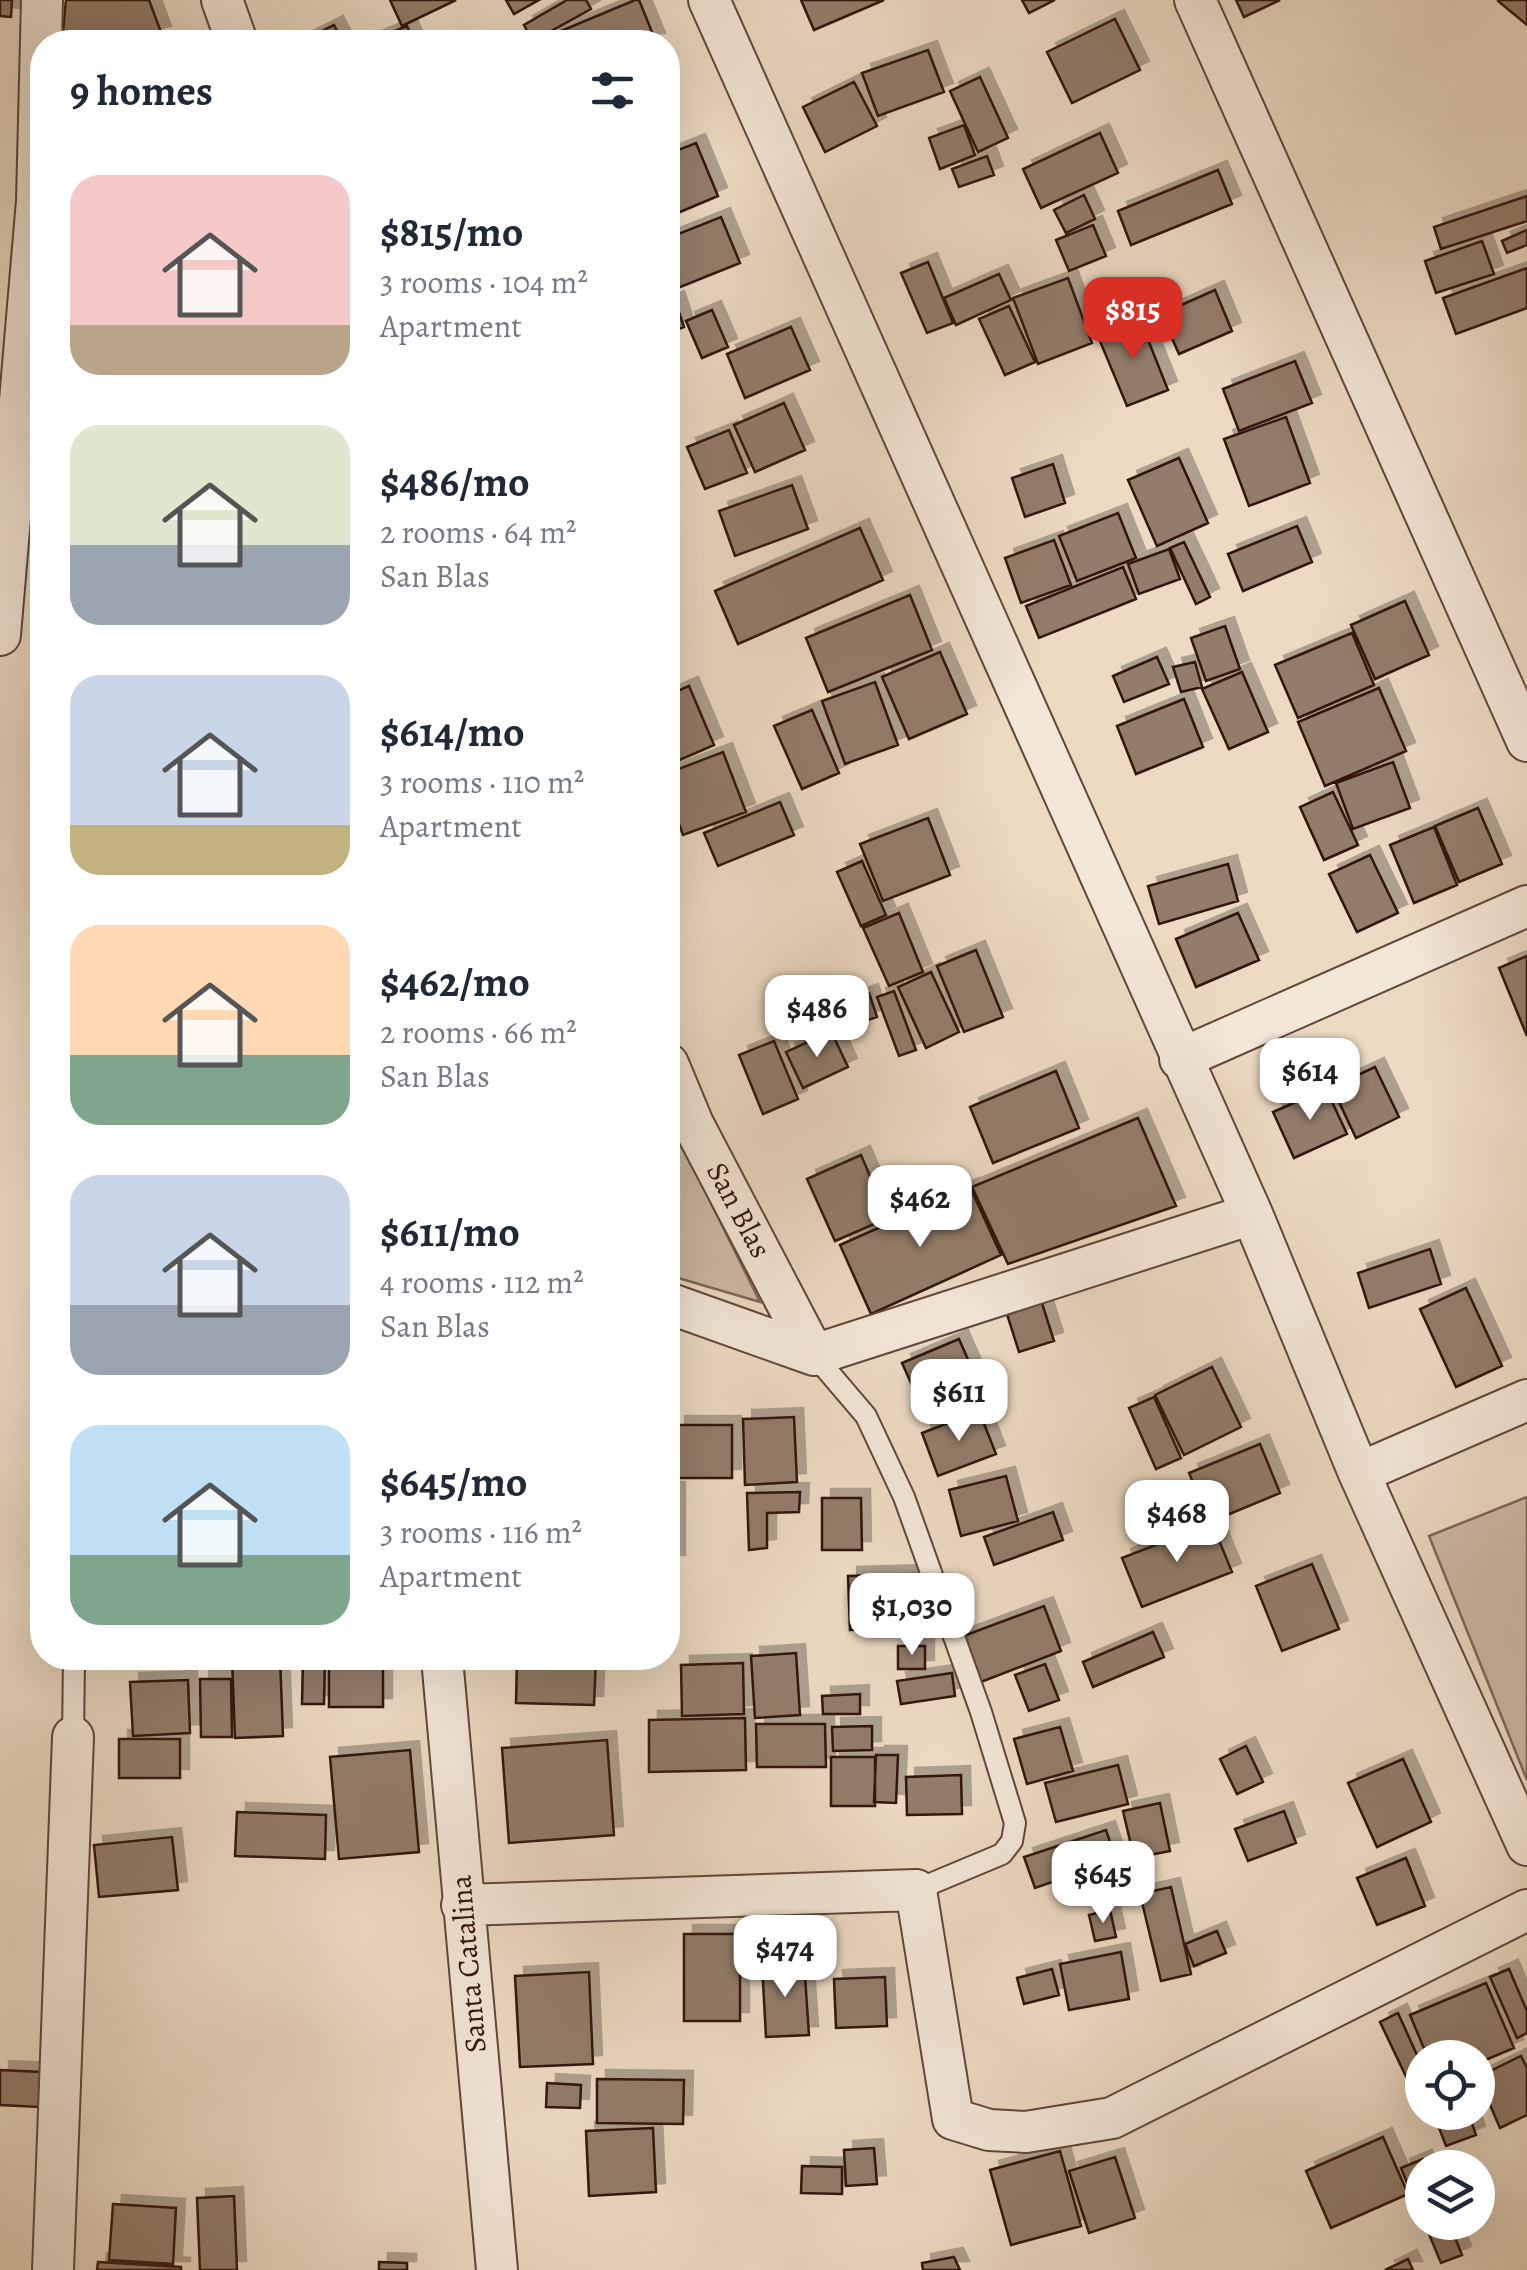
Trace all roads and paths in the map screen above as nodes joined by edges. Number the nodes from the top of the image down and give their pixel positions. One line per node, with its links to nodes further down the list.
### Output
1 (42, 0): 5 (street)
2 (222, 0): 6 (street)
3 (709, 0): 11 (street)
4 (1196, 0): 9 (street)
5 (41, 30)
6 (233, 30)
7 (30, 283): 8 (street)
8 (0, 635)
9 (1527, 741)
10 (1527, 906): 11 (street)
11 (1180, 1059): 13 (street)
12 (680, 1093): 15 (street, San Blas)
13 (1252, 1214): 15 (street); 17 (street)
14 (680, 1306): 15 (street)
15 (814, 1354): 22 (lane)
16 (1527, 1400): 17 (street)
17 (1359, 1473): 21 (street)
18 (74, 1670): 20 (lane)
19 (443, 1670): 23 (street, Santa Catalina)
20 (73, 1737): 25 (street)
21 (1527, 1845)
22 (916, 1890): 23 (street); 24 (street)
23 (462, 1906): 26 (street, Santa Catalina)
24 (1527, 1910)
25 (53, 2270)
26 (497, 2270)

